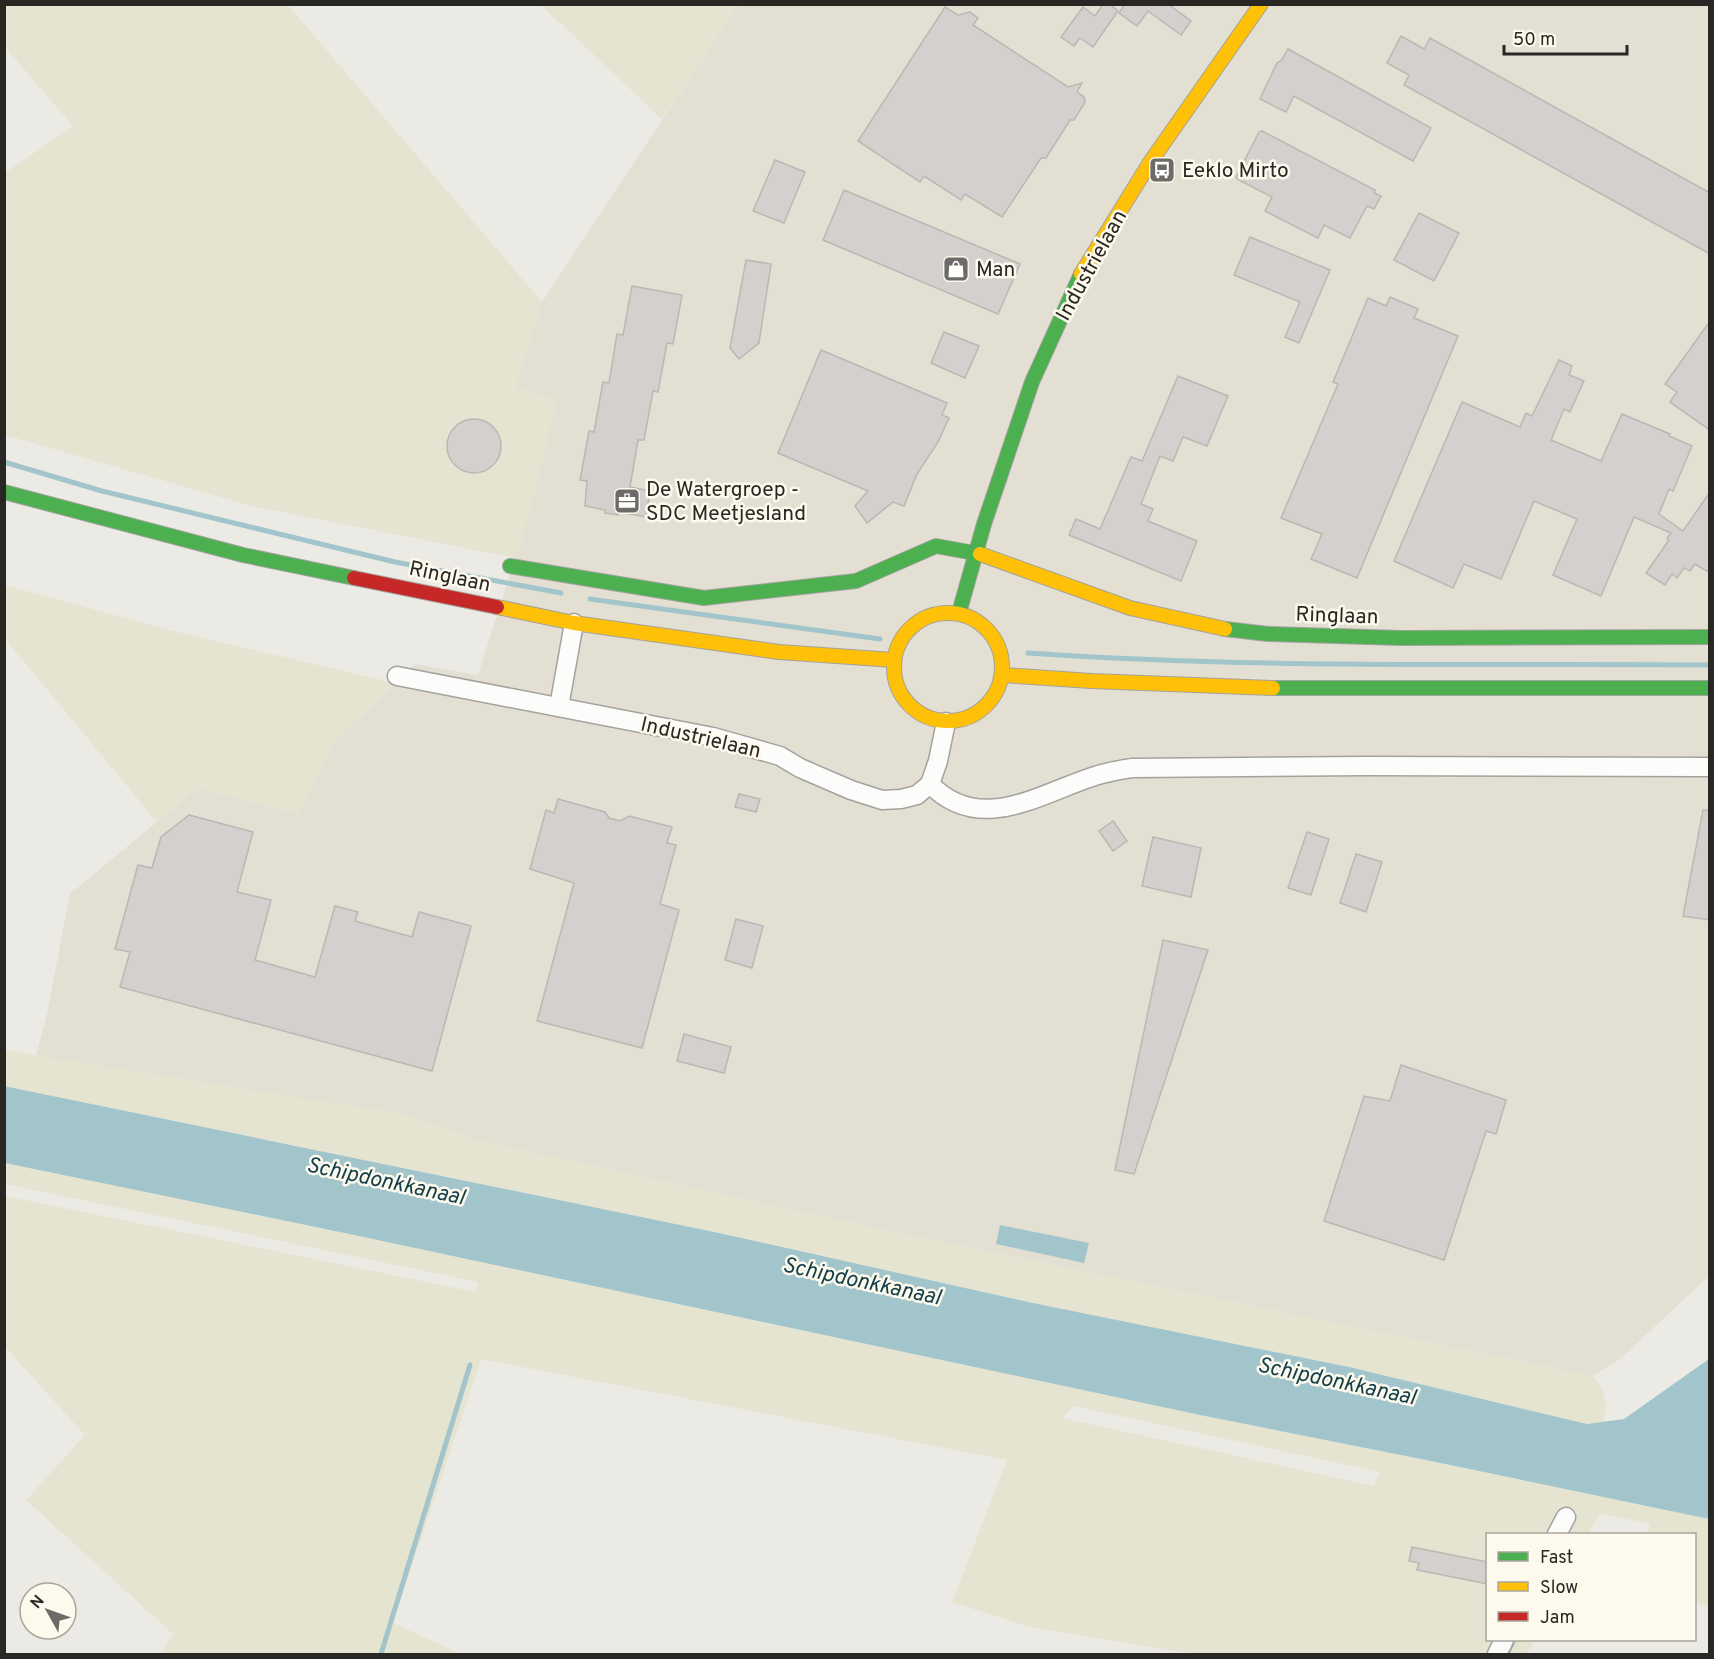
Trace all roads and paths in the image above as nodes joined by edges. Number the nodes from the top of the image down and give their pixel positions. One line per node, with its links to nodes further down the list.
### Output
1 (1261, 4): 3 (main road, Industrielaan)
2 (4, 492): 6 (main road, Ringlaan)
3 (975, 553): 4 (main road); 5 (main road, Industrielaan); 7 (main road, Ringlaan)
4 (510, 566)
5 (959, 613): 8 (main road); 10 (main road)
6 (574, 623): 8 (main road, Ringlaan); 12 (street)
7 (1710, 637)
8 (894, 660): 13 (main road)
9 (397, 675): 12 (street, Industrielaan)
10 (1003, 675): 11 (main road); 13 (main road)
11 (1710, 688)
12 (560, 707): 15 (street, Industrielaan)
13 (946, 722): 15 (street)
14 (1710, 767): 15 (street)
15 (930, 784)
16 (1566, 1517): 17 (street)
17 (1558, 1533)

